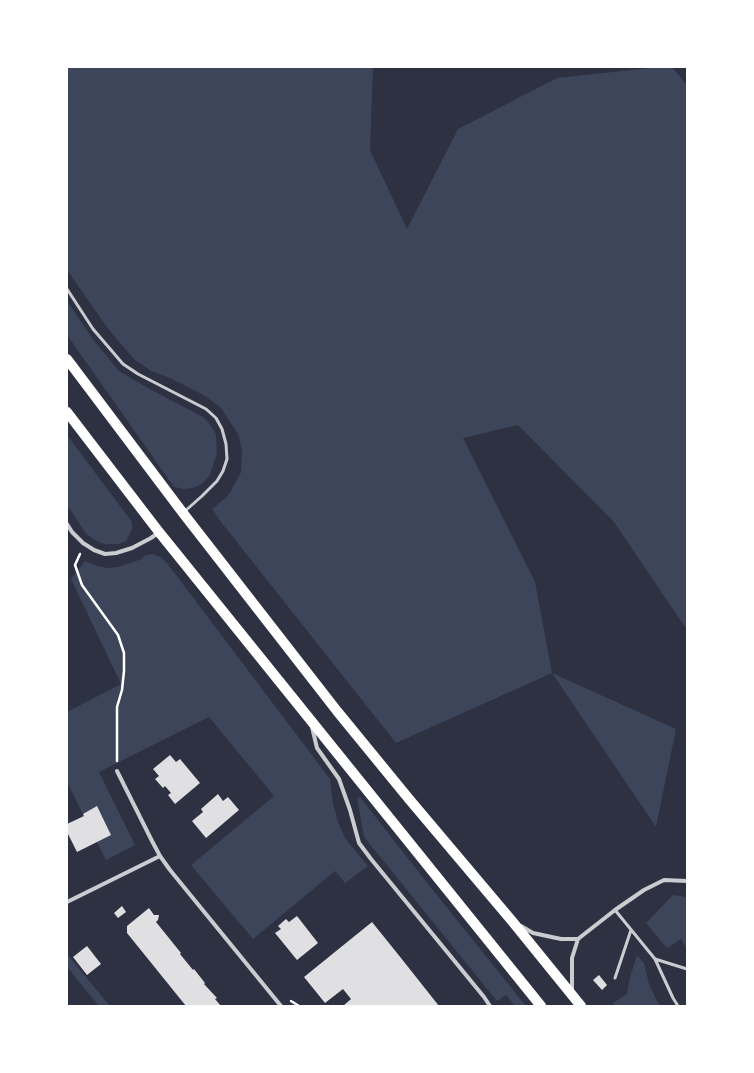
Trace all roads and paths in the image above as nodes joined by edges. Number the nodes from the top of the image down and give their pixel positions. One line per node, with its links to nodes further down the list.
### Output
1 (67, 289): 4 (lane)
2 (67, 359): 4 (main road)
3 (67, 412): 6 (main road)
4 (183, 513): 14 (main road)
5 (67, 524): 6 (street)
6 (159, 532): 8 (main road)
7 (80, 554): 9 (path)
8 (310, 720): 24 (street); 25 (main road)
9 (117, 771): 10 (street)
10 (160, 856): 12 (street); 22 (street)
11 (687, 881): 13 (street)
12 (67, 902)
13 (615, 910): 15 (lane); 16 (street)
14 (512, 921): 16 (street); 20 (main road)
15 (631, 930): 17 (lane); 19 (lane)
16 (578, 939): 20 (street)
17 (655, 959): 18 (lane); 27 (lane)
18 (687, 969)
19 (615, 978)
20 (572, 995): 26 (main road)
21 (286, 997): 23 (path)
22 (281, 1006)
23 (299, 1006)
24 (490, 1006)
25 (541, 1006)
26 (581, 1006)
27 (678, 1006)

